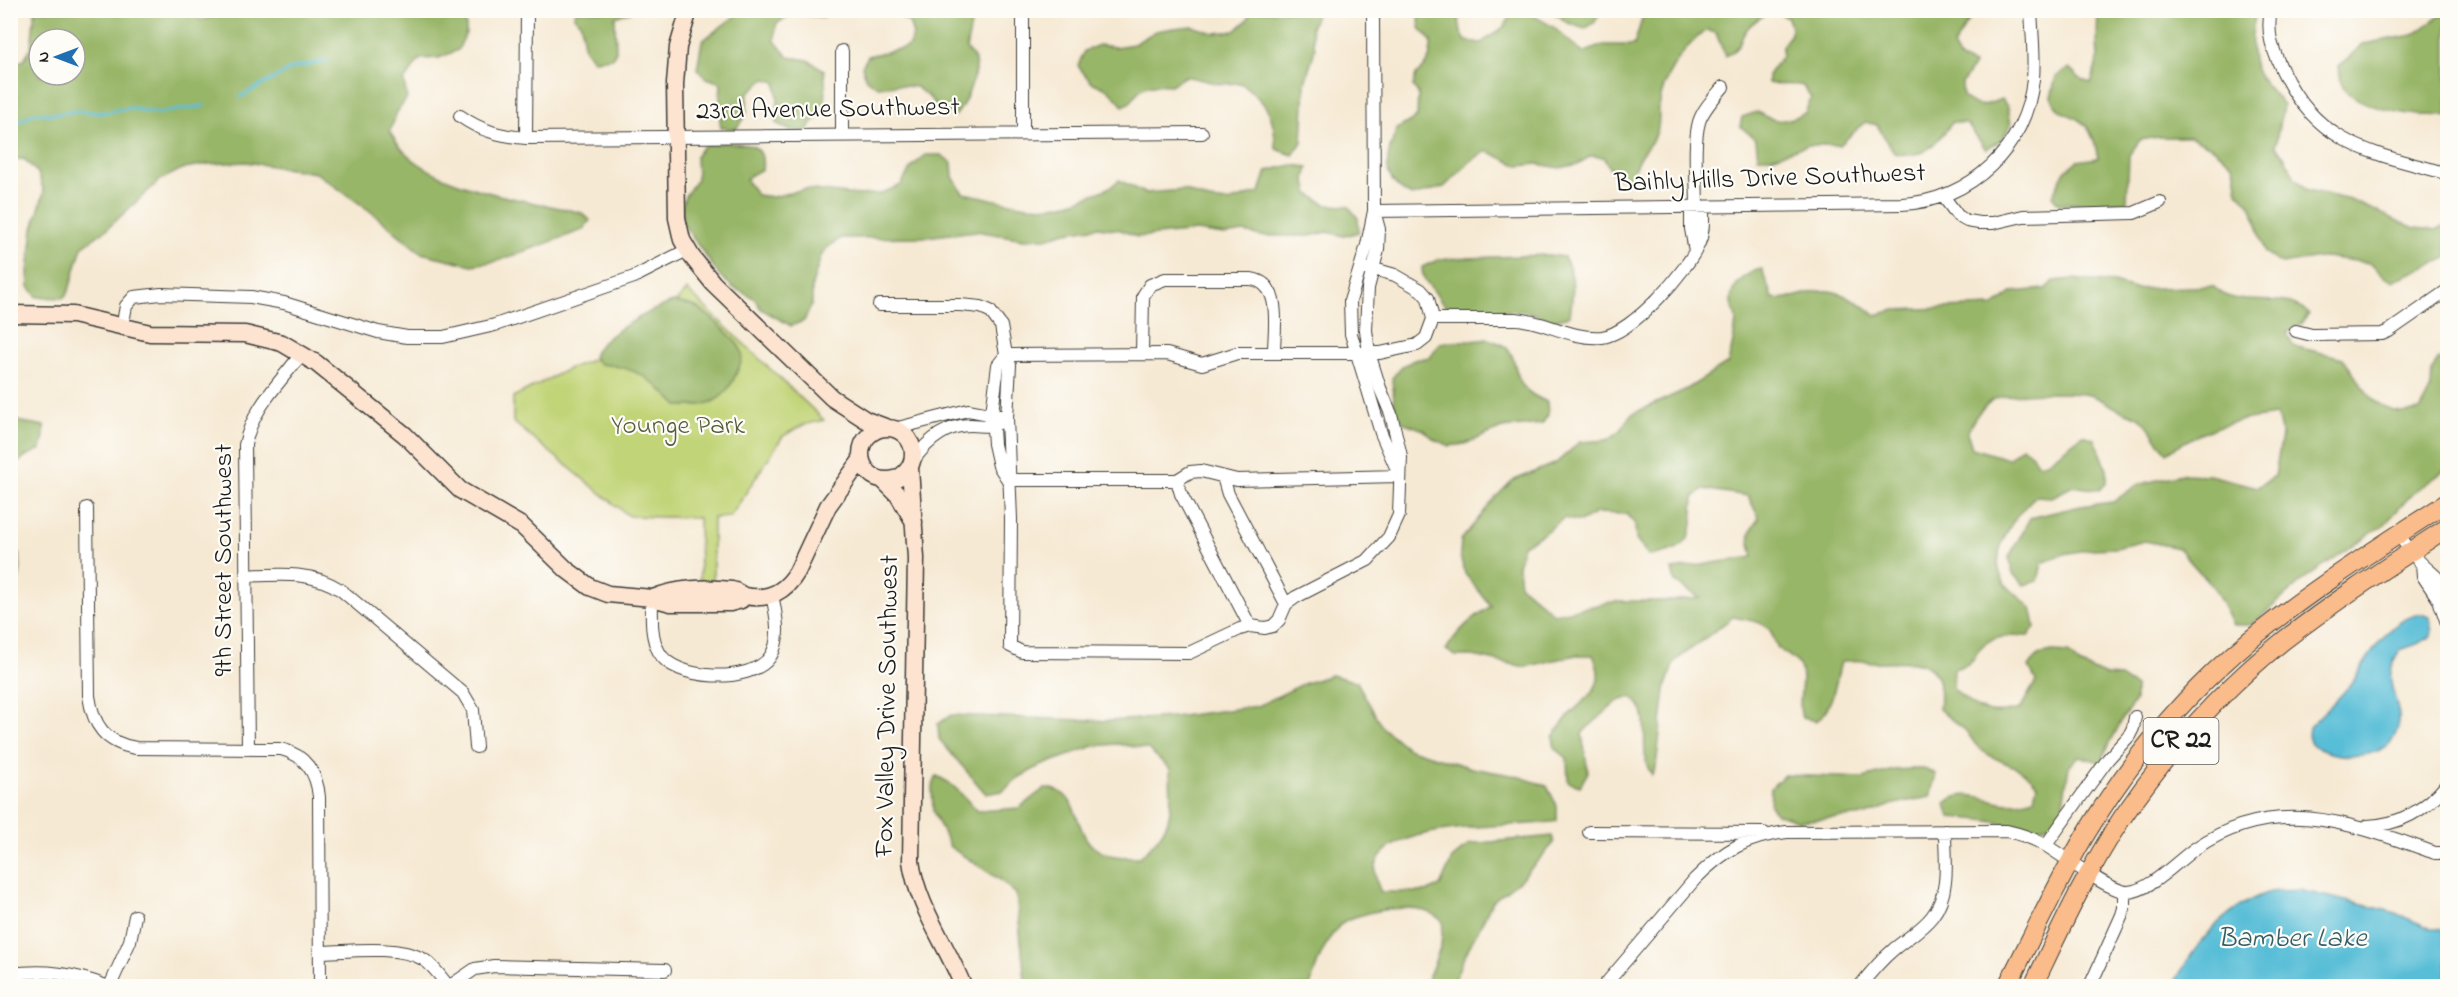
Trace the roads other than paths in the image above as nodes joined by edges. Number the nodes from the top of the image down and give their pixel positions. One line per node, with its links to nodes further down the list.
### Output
1 (527, 10): 14 (street)
2 (689, 10): 13 (street)
3 (1023, 10): 10 (street)
4 (1373, 10): 19 (street)
5 (2031, 10): 16 (street, Baihly Hills Drive Southwest)
6 (2271, 10): 15 (street)
7 (842, 51): 12 (street)
8 (1723, 87): 18 (street)
9 (460, 116): 14 (street, 23rd Avenue Southwest)
10 (1023, 133): 11 (street, 23rd Avenue Southwest); 12 (street, 23rd Avenue Southwest)
11 (1202, 133)
12 (842, 136): 13 (street, 23rd Avenue Southwest)
13 (675, 137): 14 (street, 23rd Avenue Southwest); 20 (street)
14 (526, 138)
15 (2448, 174)
16 (1943, 196): 17 (street); 18 (street, Baihly Hills Drive Southwest)
17 (2160, 202)
18 (1697, 207): 19 (street, Baihly Hills Drive Southwest); 26 (street)
19 (1374, 211): 21 (street); 22 (street)
20 (687, 250): 27 (street); 34 (street)
21 (1360, 269): 22 (street); 31 (street)
22 (1374, 269): 26 (street); 31 (street)
23 (2448, 290): 28 (street)
24 (879, 304): 33 (street)
25 (10, 314): 27 (street)
26 (1433, 320): 31 (street)
27 (122, 328): 30 (street)
28 (2296, 332)
29 (1274, 352): 31 (street); 32 (street); 32 (street)
30 (302, 353): 53 (street, 9th Street Southwest); 55 (street)
31 (1363, 353): 41 (street)
32 (1142, 354): 33 (street)
33 (1006, 355): 35 (street); 36 (street)
34 (832, 398): 38 (street); 39 (street)
35 (992, 413): 36 (street); 37 (street); 38 (street)
36 (1007, 418): 37 (street); 44 (street)
37 (993, 426): 40 (street); 44 (street)
38 (891, 428): 39 (street); 40 (street)
39 (861, 453): 43 (street); 46 (street)
40 (911, 465): 43 (street); 49 (street, Fox Valley Drive Southwest)
41 (1400, 476): 42 (street); 56 (street)
42 (1223, 477): 45 (street); 56 (street)
43 (882, 480): 46 (street); 49 (street, Fox Valley Drive Southwest)
44 (1008, 480): 45 (street); 57 (street)
45 (1177, 480): 57 (street)
46 (843, 486): 54 (street)
47 (2448, 502): 51 (main road, CR 22)
48 (87, 508): 61 (street)
49 (914, 523): 78 (street, Fox Valley Drive Southwest)
50 (2448, 527): 52 (main road, CR 22)
51 (2399, 534): 52 (street); 69 (main road, CR 22)
52 (2416, 558): 58 (street); 69 (main road, CR 22)
53 (246, 576): 60 (street); 61 (street, 9th Street Southwest)
54 (772, 595): 55 (street); 55 (street)
55 (652, 598)
56 (1286, 604): 57 (street)
57 (1250, 626)
58 (2448, 626)
59 (2135, 717): 67 (street)
60 (476, 747)
61 (248, 748): 72 (street)
62 (2448, 783): 63 (street)
63 (2361, 826): 68 (street); 70 (street)
64 (1945, 831): 66 (street); 67 (street); 80 (street)
65 (1589, 832): 66 (street)
66 (1771, 834): 79 (street)
67 (2046, 845): 69 (street)
68 (2448, 853)
69 (2080, 868): 70 (street); 81 (main road, CR 22); 82 (main road, CR 22)
70 (2124, 892): 83 (street)
71 (135, 916): 75 (street)
72 (321, 952): 76 (street); 77 (street)
73 (665, 970): 77 (street)
74 (10, 974): 75 (street)
75 (108, 987)
76 (320, 987)
77 (449, 987)
78 (963, 987)
79 (1604, 987)
80 (1860, 987)
81 (2007, 987)
82 (2032, 987)
83 (2090, 987)

